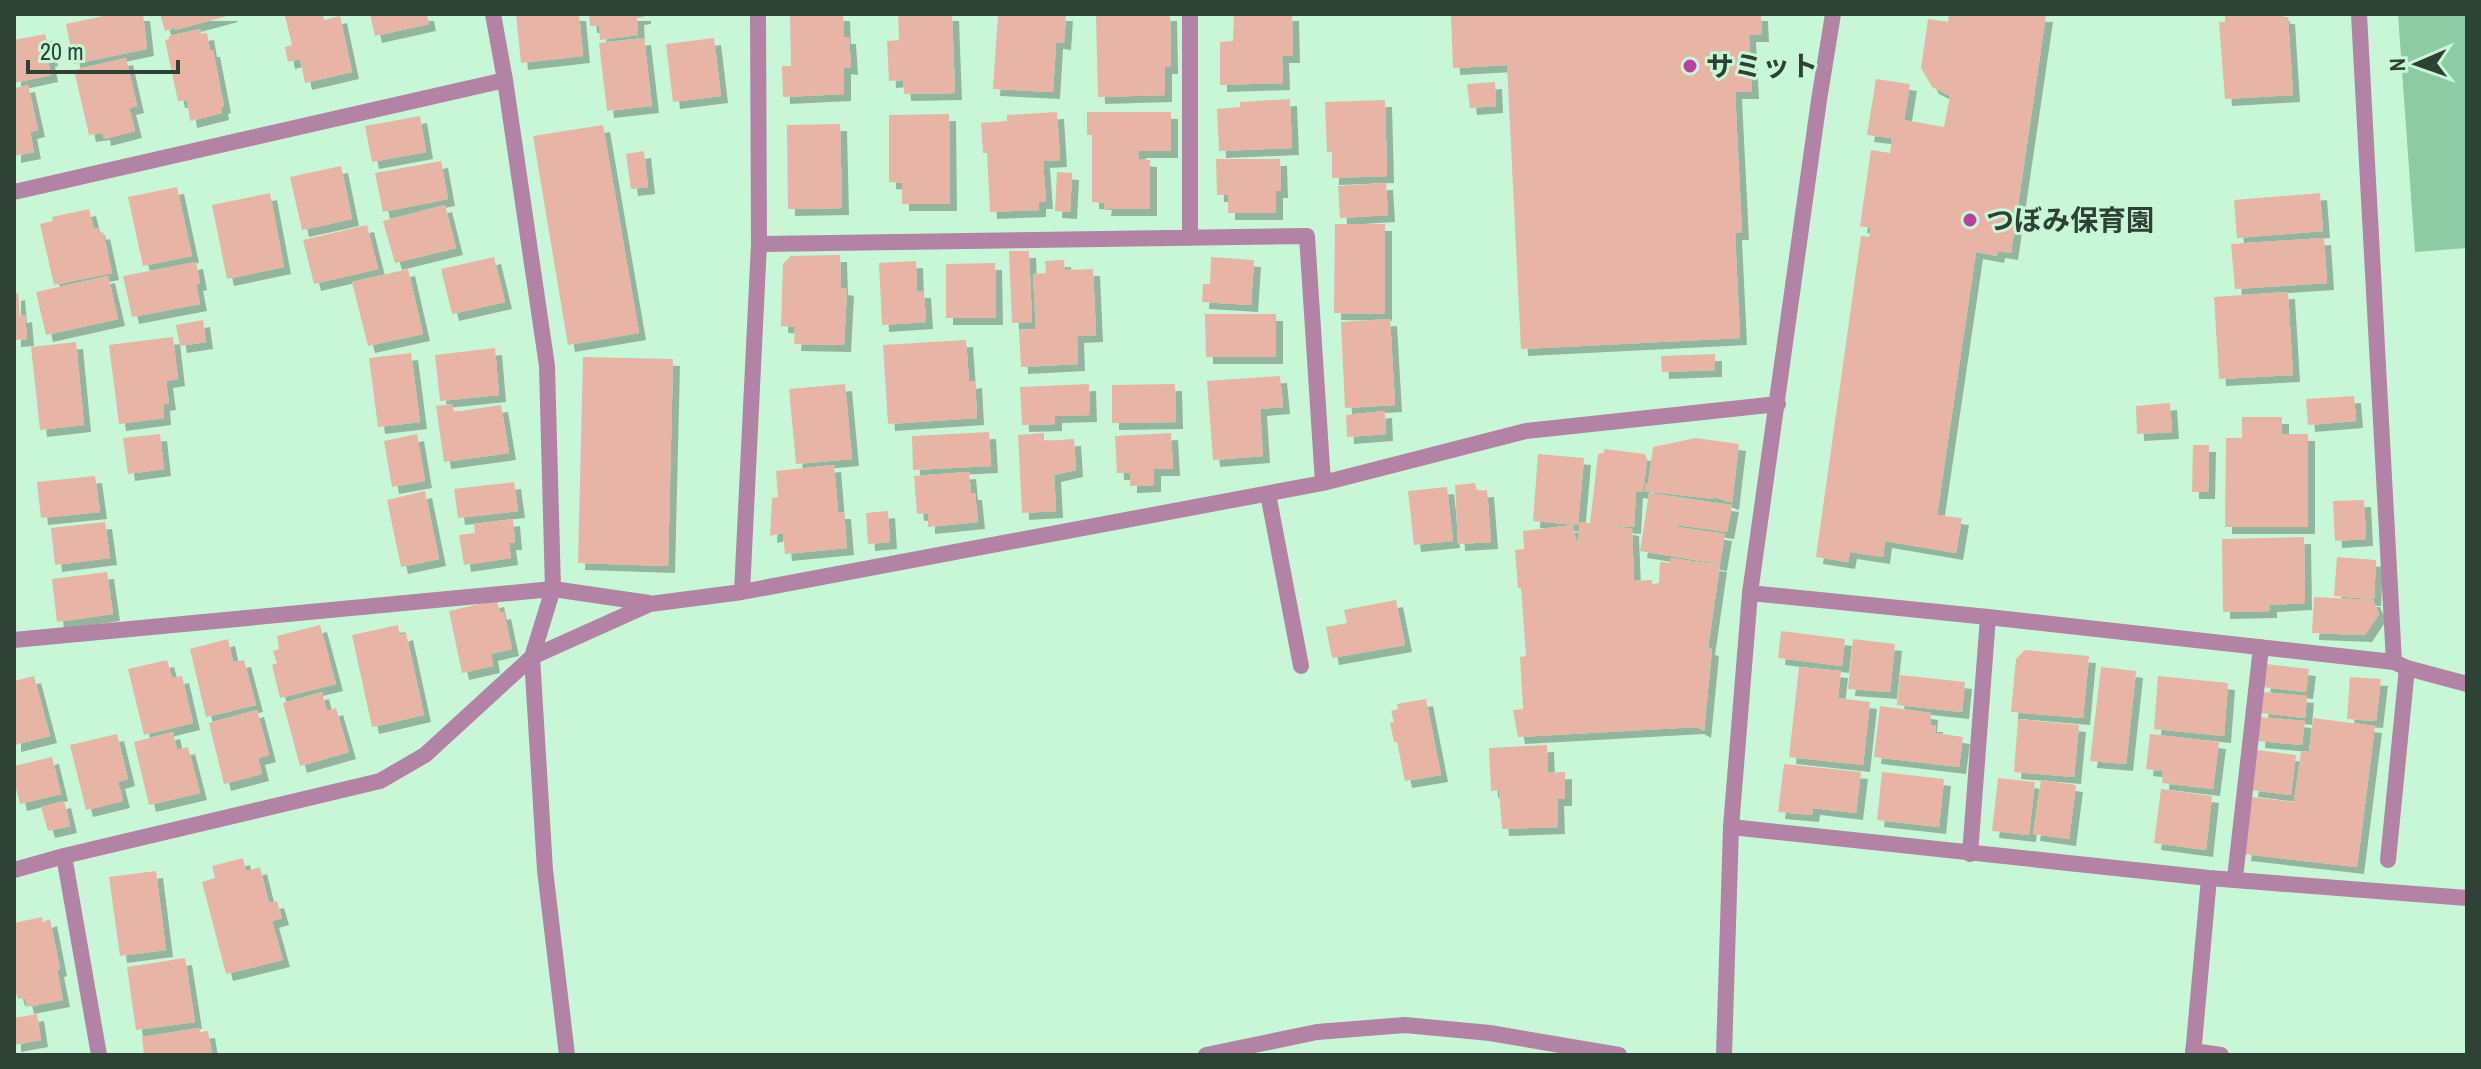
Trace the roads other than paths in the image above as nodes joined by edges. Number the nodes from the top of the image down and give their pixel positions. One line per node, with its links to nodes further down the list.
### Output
1 (493, 14): 6 (street)
2 (758, 14): 9 (street)
3 (1190, 14): 8 (street)
4 (1833, 14): 10 (street)
5 (2359, 14): 21 (street)
6 (505, 80): 7 (street); 13 (street)
7 (14, 192)
8 (1190, 238): 9 (street); 11 (street)
9 (759, 244): 14 (street)
10 (1778, 404): 11 (street); 15 (street)
11 (1323, 483): 12 (street)
12 (1268, 494): 14 (street); 22 (street)
13 (553, 589): 16 (street); 18 (street); 20 (street)
14 (742, 592): 16 (street)
15 (1750, 593): 17 (street); 24 (street)
16 (650, 604): 20 (street)
17 (1988, 617): 19 (street); 25 (street)
18 (14, 640)
19 (2261, 647): 21 (street); 30 (street)
20 (532, 657): 26 (street); 34 (street)
21 (2400, 665): 23 (street); 27 (street)
22 (1301, 666)
23 (2467, 684)
24 (1731, 827): 25 (street); 37 (street)
25 (1970, 854): 29 (street)
26 (64, 856): 28 (street); 33 (street)
27 (2388, 860)
28 (14, 870)
29 (2209, 878): 30 (street); 32 (street)
30 (2235, 878): 31 (street)
31 (2467, 898)
32 (2193, 1053): 38 (street)
33 (99, 1055)
34 (567, 1055)
35 (1206, 1055): 36 (street)
36 (1619, 1055)
37 (1724, 1055)
38 (2221, 1055)

